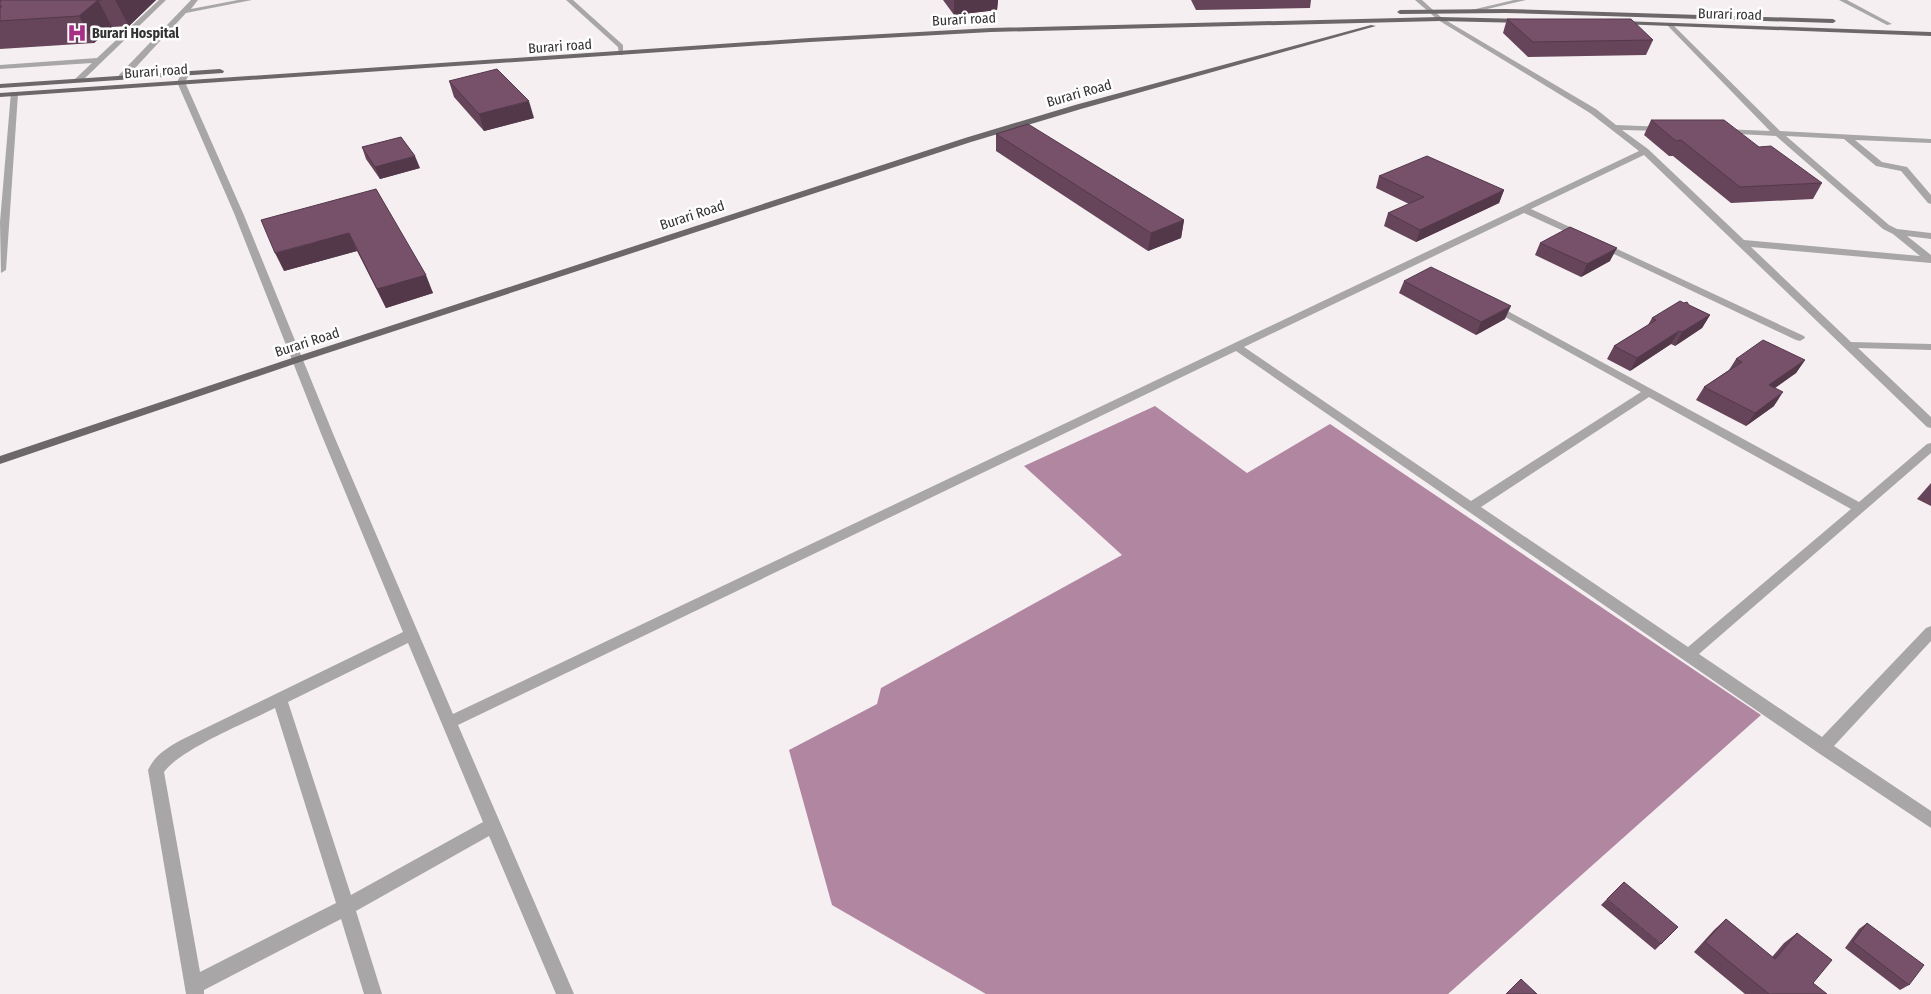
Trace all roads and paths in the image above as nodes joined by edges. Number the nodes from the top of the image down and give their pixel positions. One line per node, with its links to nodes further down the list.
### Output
1 (163, 0): 25 (street)
2 (194, 0): 10 (street)
3 (249, 0): 10 (street)
4 (569, 0): 23 (street)
5 (1418, 0): 8 (street)
6 (1523, 0): 9 (street)
7 (1842, 0): 18 (street)
8 (1430, 11): 9 (main road, Burari road); 11 (main road, Burari road); 12 (street)
9 (1470, 11): 14 (main road, Burari road)
10 (182, 12): 30 (street)
11 (1392, 16): 12 (main road, Burari road); 23 (main road, Burari road); 24 (main road, Burari road); 57 (main road, Burari Road)
12 (1440, 19): 13 (main road, Burari road); 36 (street)
13 (1530, 21)
14 (1840, 21)
15 (1614, 23): 17 (main road, Burari road)
16 (1869, 23): 18 (main road)
17 (1670, 24): 22 (main road, Burari road); 39 (street)
18 (1888, 24): 19 (main road)
19 (1896, 24)
20 (1920, 26): 21 (main road)
21 (1931, 26)
22 (1931, 34)
23 (621, 46): 24 (street); 27 (main road, Burari road)
24 (621, 54): 32 (main road, Burari road)
25 (99, 60): 26 (street); 31 (street)
26 (0, 67)
27 (275, 68)
28 (226, 71): 29 (main road, Burari road)
29 (186, 73): 30 (main road, Burari road); 32 (street)
30 (122, 77): 31 (main road, Burari road)
31 (78, 80): 33 (main road, Burari road)
32 (181, 82): 34 (main road, Burari road); 57 (street)
33 (0, 86)
34 (14, 94): 35 (main road, Burari road); 50 (street)
35 (0, 95)
36 (1616, 127): 37 (street); 42 (street)
37 (1673, 129)
38 (1711, 131): 39 (street)
39 (1777, 133): 40 (street); 45 (street)
40 (1845, 136): 41 (street); 43 (street)
41 (1931, 141)
42 (1645, 151): 44 (street); 47 (street)
43 (1931, 201)
44 (1523, 209): 49 (street); 53 (street)
45 (1895, 232): 46 (street); 48 (street)
46 (1931, 236)
47 (1742, 243): 48 (street); 54 (street)
48 (1931, 260)
49 (1412, 262): 51 (street); 55 (street)
50 (1, 270)
51 (1429, 271)
52 (1480, 299): 58 (street)
53 (1800, 338)
54 (1846, 344): 56 (street); 59 (street)
55 (1235, 346): 62 (street); 68 (street)
56 (1931, 347)
57 (296, 360): 61 (main road, Burari Road); 65 (street)
58 (1649, 392): 62 (street); 63 (street)
59 (1931, 424)
60 (1931, 447): 63 (street)
61 (0, 460)
62 (1472, 507): 66 (street)
63 (1860, 508): 66 (street)
64 (1931, 632): 69 (street)
65 (410, 635): 67 (street); 68 (street)
66 (1688, 655): 69 (street)
67 (280, 699): 72 (street); 73 (street)
68 (450, 722): 71 (street)
69 (1823, 747): 70 (street)
70 (1931, 820)
71 (493, 826): 72 (street); 75 (street)
72 (346, 907): 73 (street); 74 (street)
73 (194, 990)
74 (373, 994)
75 (565, 994)

